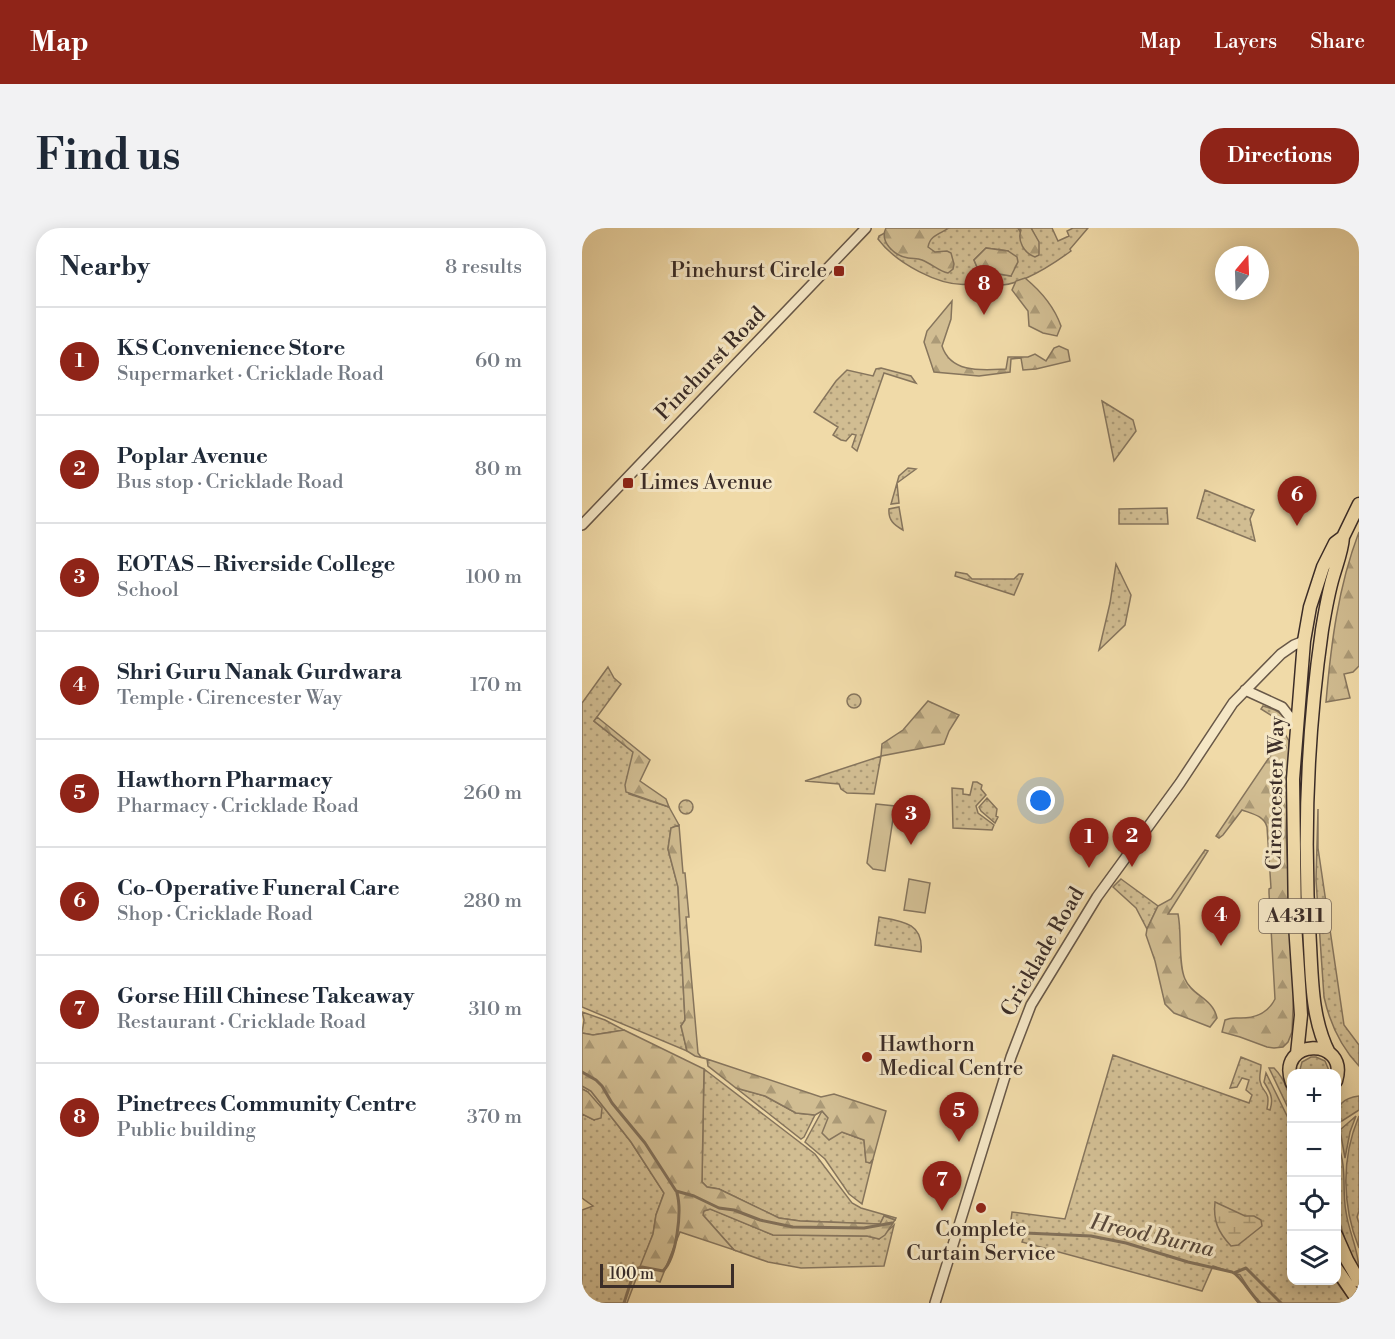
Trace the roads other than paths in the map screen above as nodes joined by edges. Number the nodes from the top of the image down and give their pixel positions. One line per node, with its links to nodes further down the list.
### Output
1 (866, 228): 3 (street, Pinehurst Road)
2 (1359, 504): 4 (main road, A4311)
3 (582, 525)
4 (1343, 537): 5 (main road, A4311); 8 (main road, Cirencester Way / A4311)
5 (1304, 641): 6 (street, Cricklade Road); 7 (main road, Cirencester Way / A4311)
6 (1245, 690): 7 (street); 16 (street, Cricklade Road)
7 (1296, 725): 9 (main road, Cirencester Way / A4311)
8 (1329, 1053): 9 (main road); 11 (main road, A4311)
9 (1297, 1054): 10 (main road, A4311)
10 (1289, 1069)
11 (1338, 1069)
12 (1341, 1246): 14 (main road)
13 (1341, 1275): 15 (main road)
14 (1359, 1281)
15 (1359, 1302)
16 (935, 1303)

